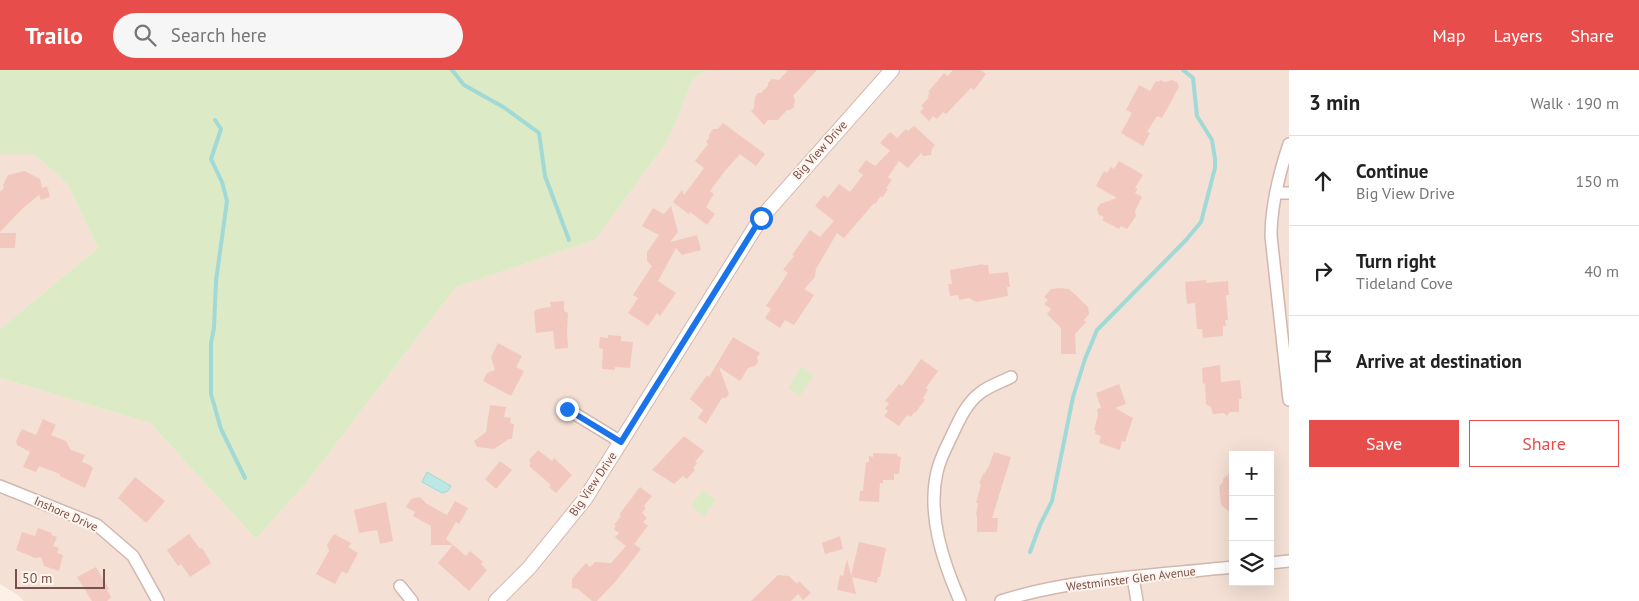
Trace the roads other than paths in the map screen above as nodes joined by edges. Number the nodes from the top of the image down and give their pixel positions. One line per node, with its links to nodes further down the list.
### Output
1 (892, 70): 8 (street, Big View Drive)
2 (1289, 144): 3 (street)
3 (1276, 192): 4 (street); 6 (street)
4 (1289, 193)
5 (1011, 377): 18 (street)
6 (1289, 400)
7 (567, 409): 8 (street)
8 (621, 442): 17 (street, Big View Drive)
9 (0, 486): 15 (street, Inshore Drive)
10 (1289, 561): 11 (street)
11 (1274, 563)
12 (1229, 567): 13 (street, Westminster Glen Avenue)
13 (1133, 578): 19 (street, Westminster Glen Avenue); 20 (street)
14 (400, 586): 16 (street)
15 (158, 601)
16 (412, 601)
17 (496, 601)
18 (960, 601)
19 (1001, 601)
20 (1137, 601)

